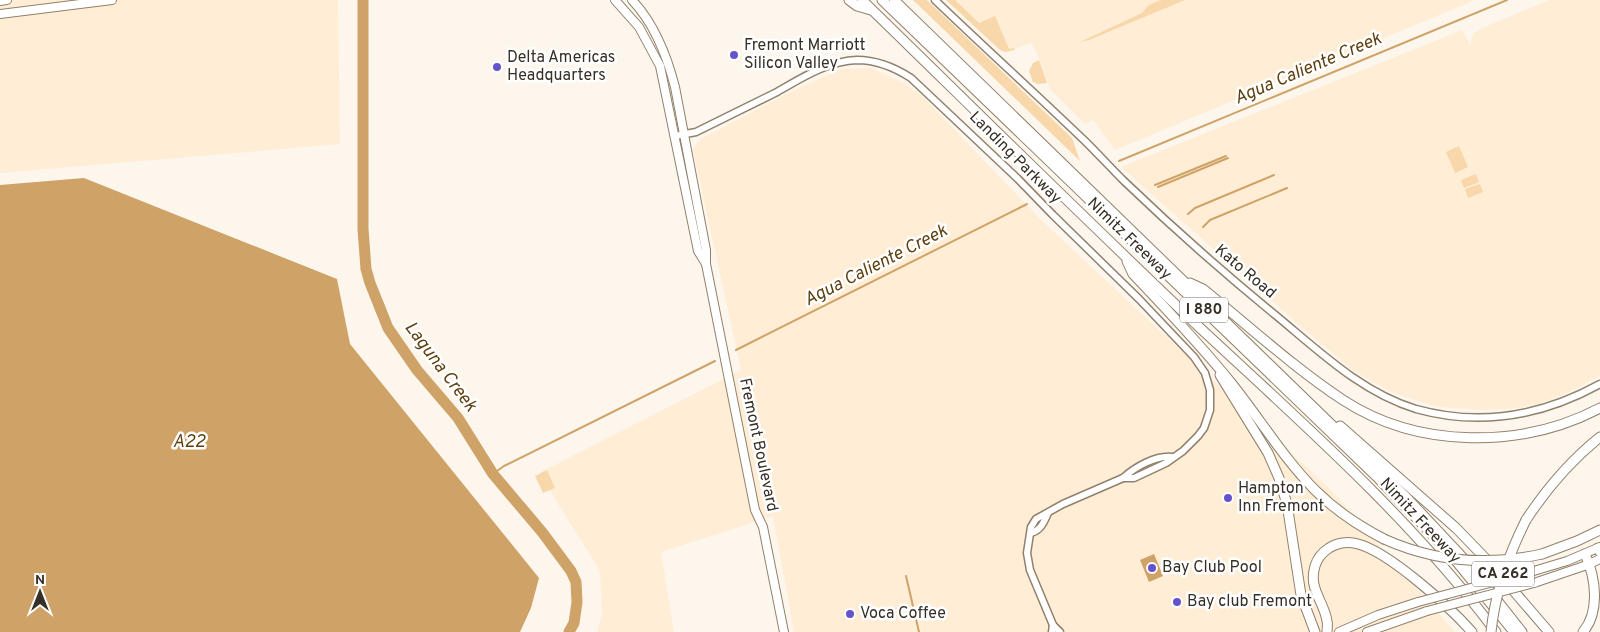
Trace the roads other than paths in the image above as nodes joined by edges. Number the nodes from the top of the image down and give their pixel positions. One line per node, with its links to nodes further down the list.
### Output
1 (6, 0): 10 (main road)
2 (112, 0): 13 (main road)
3 (614, 0): 14 (main road, Fremont Boulevard)
4 (621, 0): 11 (main road)
5 (849, 0): 12 (highway)
6 (862, 0): 12 (highway, Nimitz Freeway / I 880)
7 (882, 0): 40 (highway, I 880)
8 (894, 0): 18 (highway, Nimitz Freeway / I 880)
9 (935, 0): 20 (street, Kato Road)
10 (0, 1)
11 (633, 1): 15 (main road, Fremont Boulevard)
12 (872, 10): 17 (highway, Nimitz Freeway / I 880)
13 (0, 14)
14 (632, 19): 15 (main road); 16 (main road, Fremont Boulevard)
15 (654, 30): 16 (main road, Fremont Boulevard)
16 (679, 135): 29 (street, Landing Parkway); 30 (main road, Fremont Boulevard)
17 (1125, 257): 19 (highway); 39 (highway, Nimitz Freeway / I 880)
18 (1184, 281): 21 (highway); 22 (highway, Nimitz Freeway / I 880)
19 (1212, 362): 24 (highway, bridge); 33 (highway)
20 (1600, 384)
21 (1600, 408)
22 (1325, 417): 41 (highway, Nimitz Freeway / I 880); 42 (highway)
23 (1600, 437): 38 (highway, CA 262, bridge)
24 (1600, 530)
25 (1599, 549): 26 (main road)
26 (1585, 554): 28 (highway); 35 (main road, bridge)
27 (1600, 559): 28 (main road)
28 (1590, 564): 36 (main road, bridge); 43 (highway)
29 (1053, 625): 31 (street); 32 (street, Landing Parkway)
30 (784, 632)
31 (1052, 632)
32 (1060, 632)
33 (1315, 632)
34 (1327, 632): 37 (highway)
35 (1338, 632)
36 (1367, 632)
37 (1472, 632)
38 (1491, 632)
39 (1496, 632)
40 (1514, 632)
41 (1522, 632)
42 (1549, 632)
43 (1583, 632)

